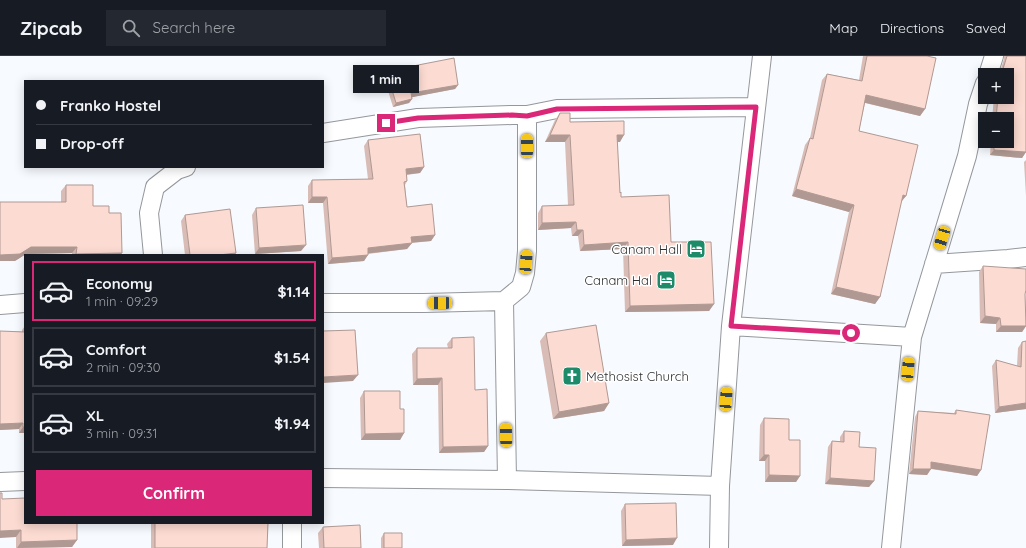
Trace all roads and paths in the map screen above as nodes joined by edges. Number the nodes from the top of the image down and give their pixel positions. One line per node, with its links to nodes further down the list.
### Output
1 (762, 56): 5 (street)
2 (994, 56): 3 (street)
3 (990, 68)
4 (978, 104): 11 (street)
5 (756, 107): 6 (street); 16 (street)
6 (527, 116): 7 (street); 12 (street)
7 (324, 133)
8 (183, 168): 9 (street)
9 (153, 254)
10 (1026, 257): 11 (street)
11 (934, 264): 17 (street)
12 (504, 301): 13 (street); 19 (street)
13 (324, 303)
14 (24, 304): 15 (street)
15 (0, 305)
16 (731, 326): 17 (street); 22 (street)
17 (912, 337): 26 (street)
18 (324, 478): 19 (street)
19 (507, 480): 22 (street)
20 (24, 481): 21 (street)
21 (0, 482)
22 (720, 486): 25 (street)
23 (292, 524): 24 (street)
24 (292, 548)
25 (719, 548)
26 (891, 548)

